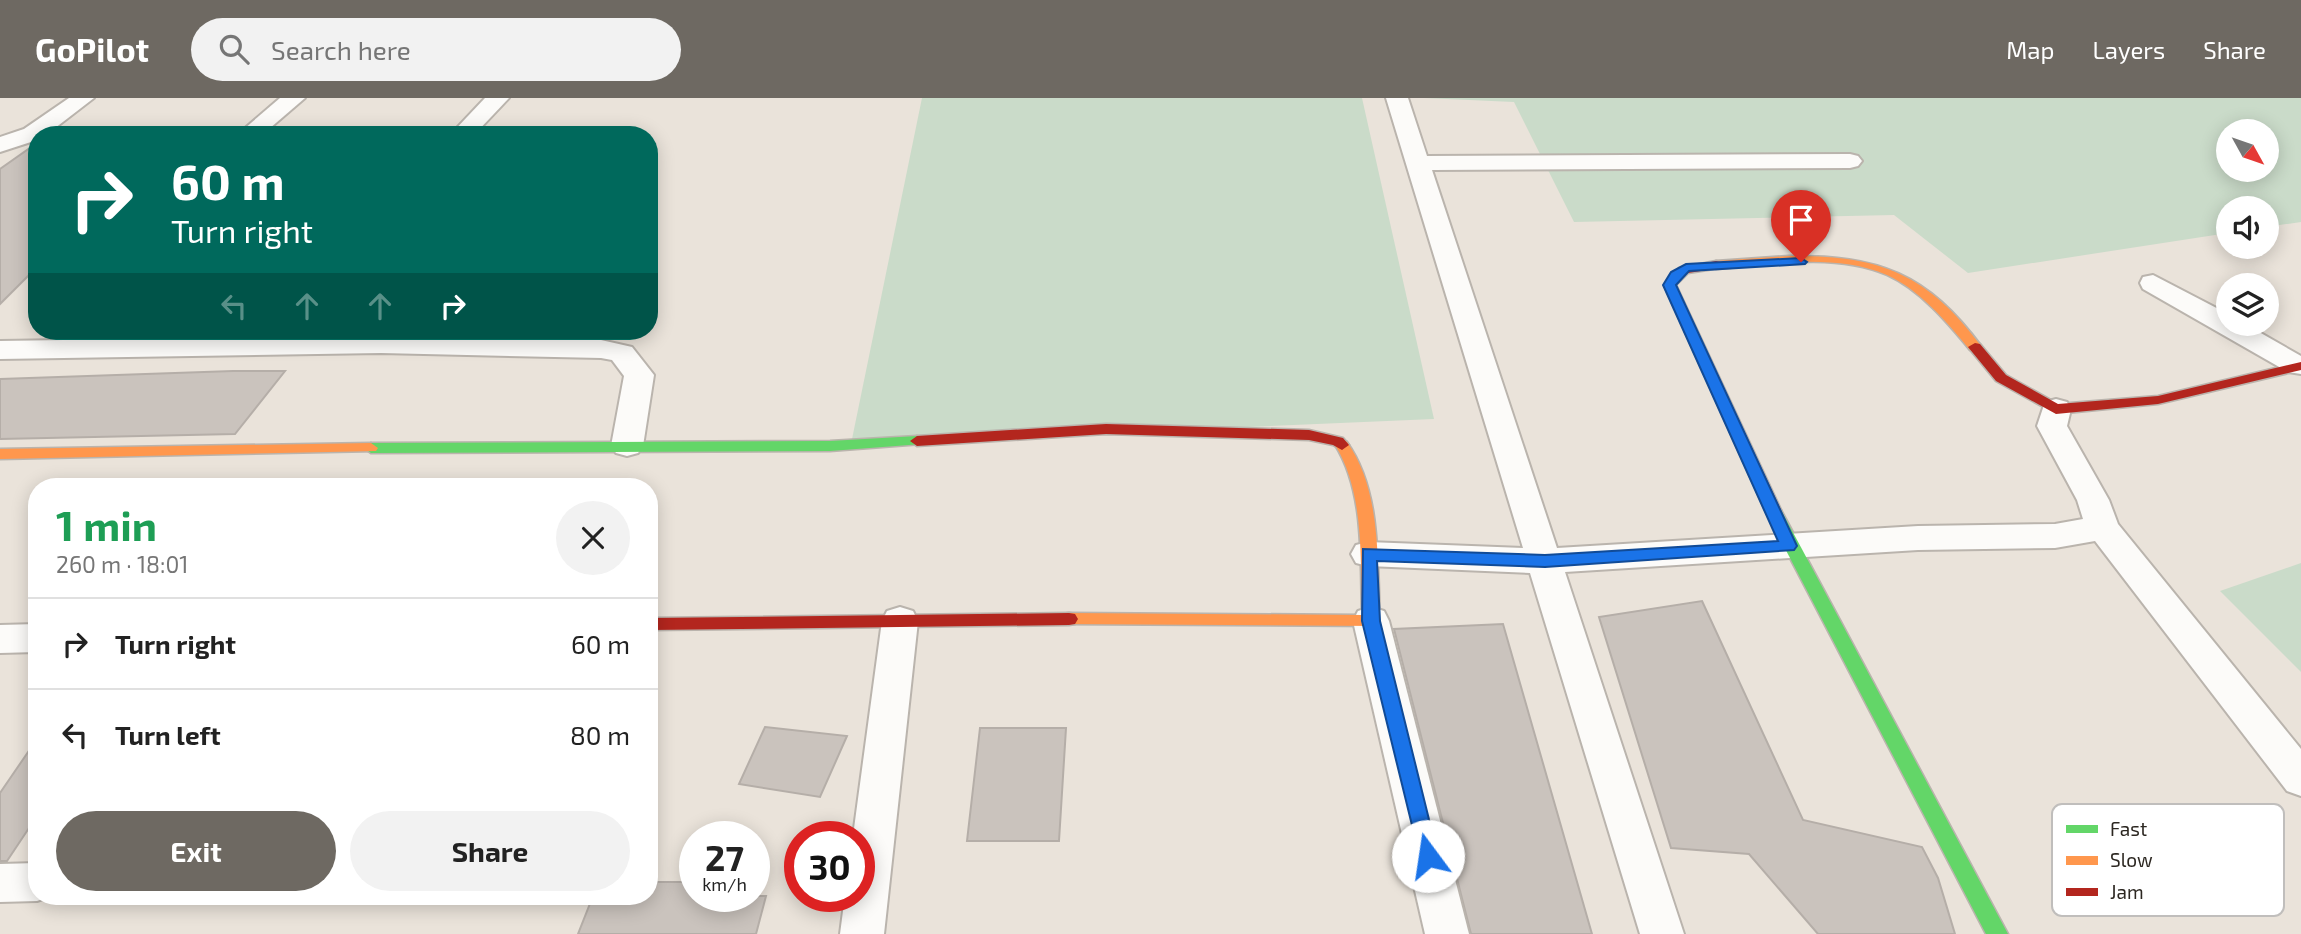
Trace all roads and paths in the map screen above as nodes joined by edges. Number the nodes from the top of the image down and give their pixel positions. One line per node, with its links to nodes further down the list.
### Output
1 (83, 98): 5 (street)
2 (294, 98): 6 (street)
3 (498, 98): 7 (street)
4 (1397, 98): 11 (street)
5 (44, 126)
6 (259, 126)
7 (470, 126)
8 (28, 136): 9 (street)
9 (0, 145)
10 (1850, 161): 11 (street)
11 (1418, 163): 21 (street)
12 (2153, 283): 14 (street)
13 (0, 350): 16 (street)
14 (2300, 366): 15 (street)
15 (2056, 409): 18 (street); 19 (street)
16 (627, 446): 17 (street); 20 (street)
17 (0, 454)
18 (2103, 528): 19 (street); 27 (street)
19 (1789, 546): 21 (street); 33 (street)
20 (1368, 554): 21 (street); 23 (street)
21 (1545, 561): 32 (street)
22 (900, 621): 23 (street); 24 (street); 30 (street)
23 (1371, 621): 31 (street)
24 (658, 624)
25 (28, 638): 26 (street)
26 (0, 639)
27 (2301, 779)
28 (28, 882): 29 (street)
29 (0, 883)
30 (862, 934)
31 (1447, 934)
32 (1662, 934)
33 (1997, 934)

